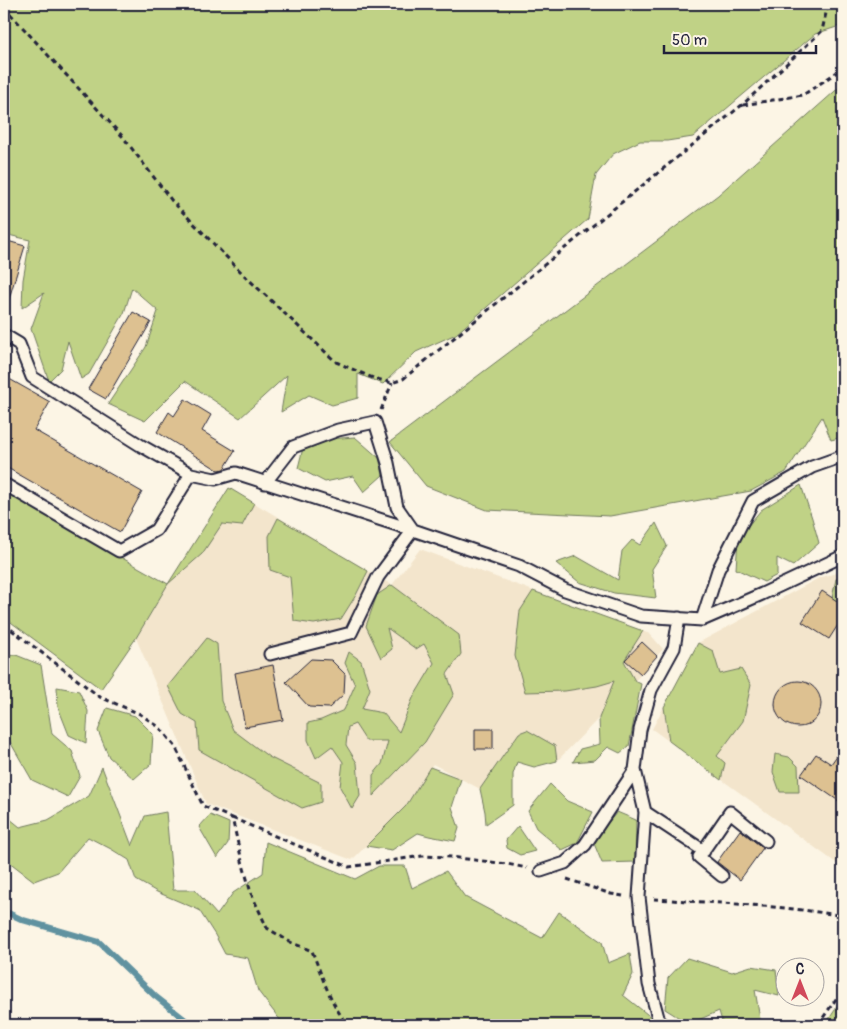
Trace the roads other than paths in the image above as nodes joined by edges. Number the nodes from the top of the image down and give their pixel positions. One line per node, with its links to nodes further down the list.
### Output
1 (4, 336): 3 (lane)
2 (843, 456): 9 (lane)
3 (191, 474): 4 (lane); 5 (lane)
4 (264, 483): 6 (lane); 6 (lane)
5 (4, 484)
6 (413, 530): 8 (lane); 10 (lane)
7 (843, 556): 9 (lane)
8 (679, 618): 9 (lane); 11 (lane)
9 (702, 620)
10 (270, 654)
11 (635, 770): 12 (lane); 15 (lane)
12 (646, 812): 14 (lane); 17 (lane)
13 (766, 841): 14 (lane)
14 (704, 851): 16 (lane)
15 (541, 871)
16 (722, 876)
17 (660, 1025)

